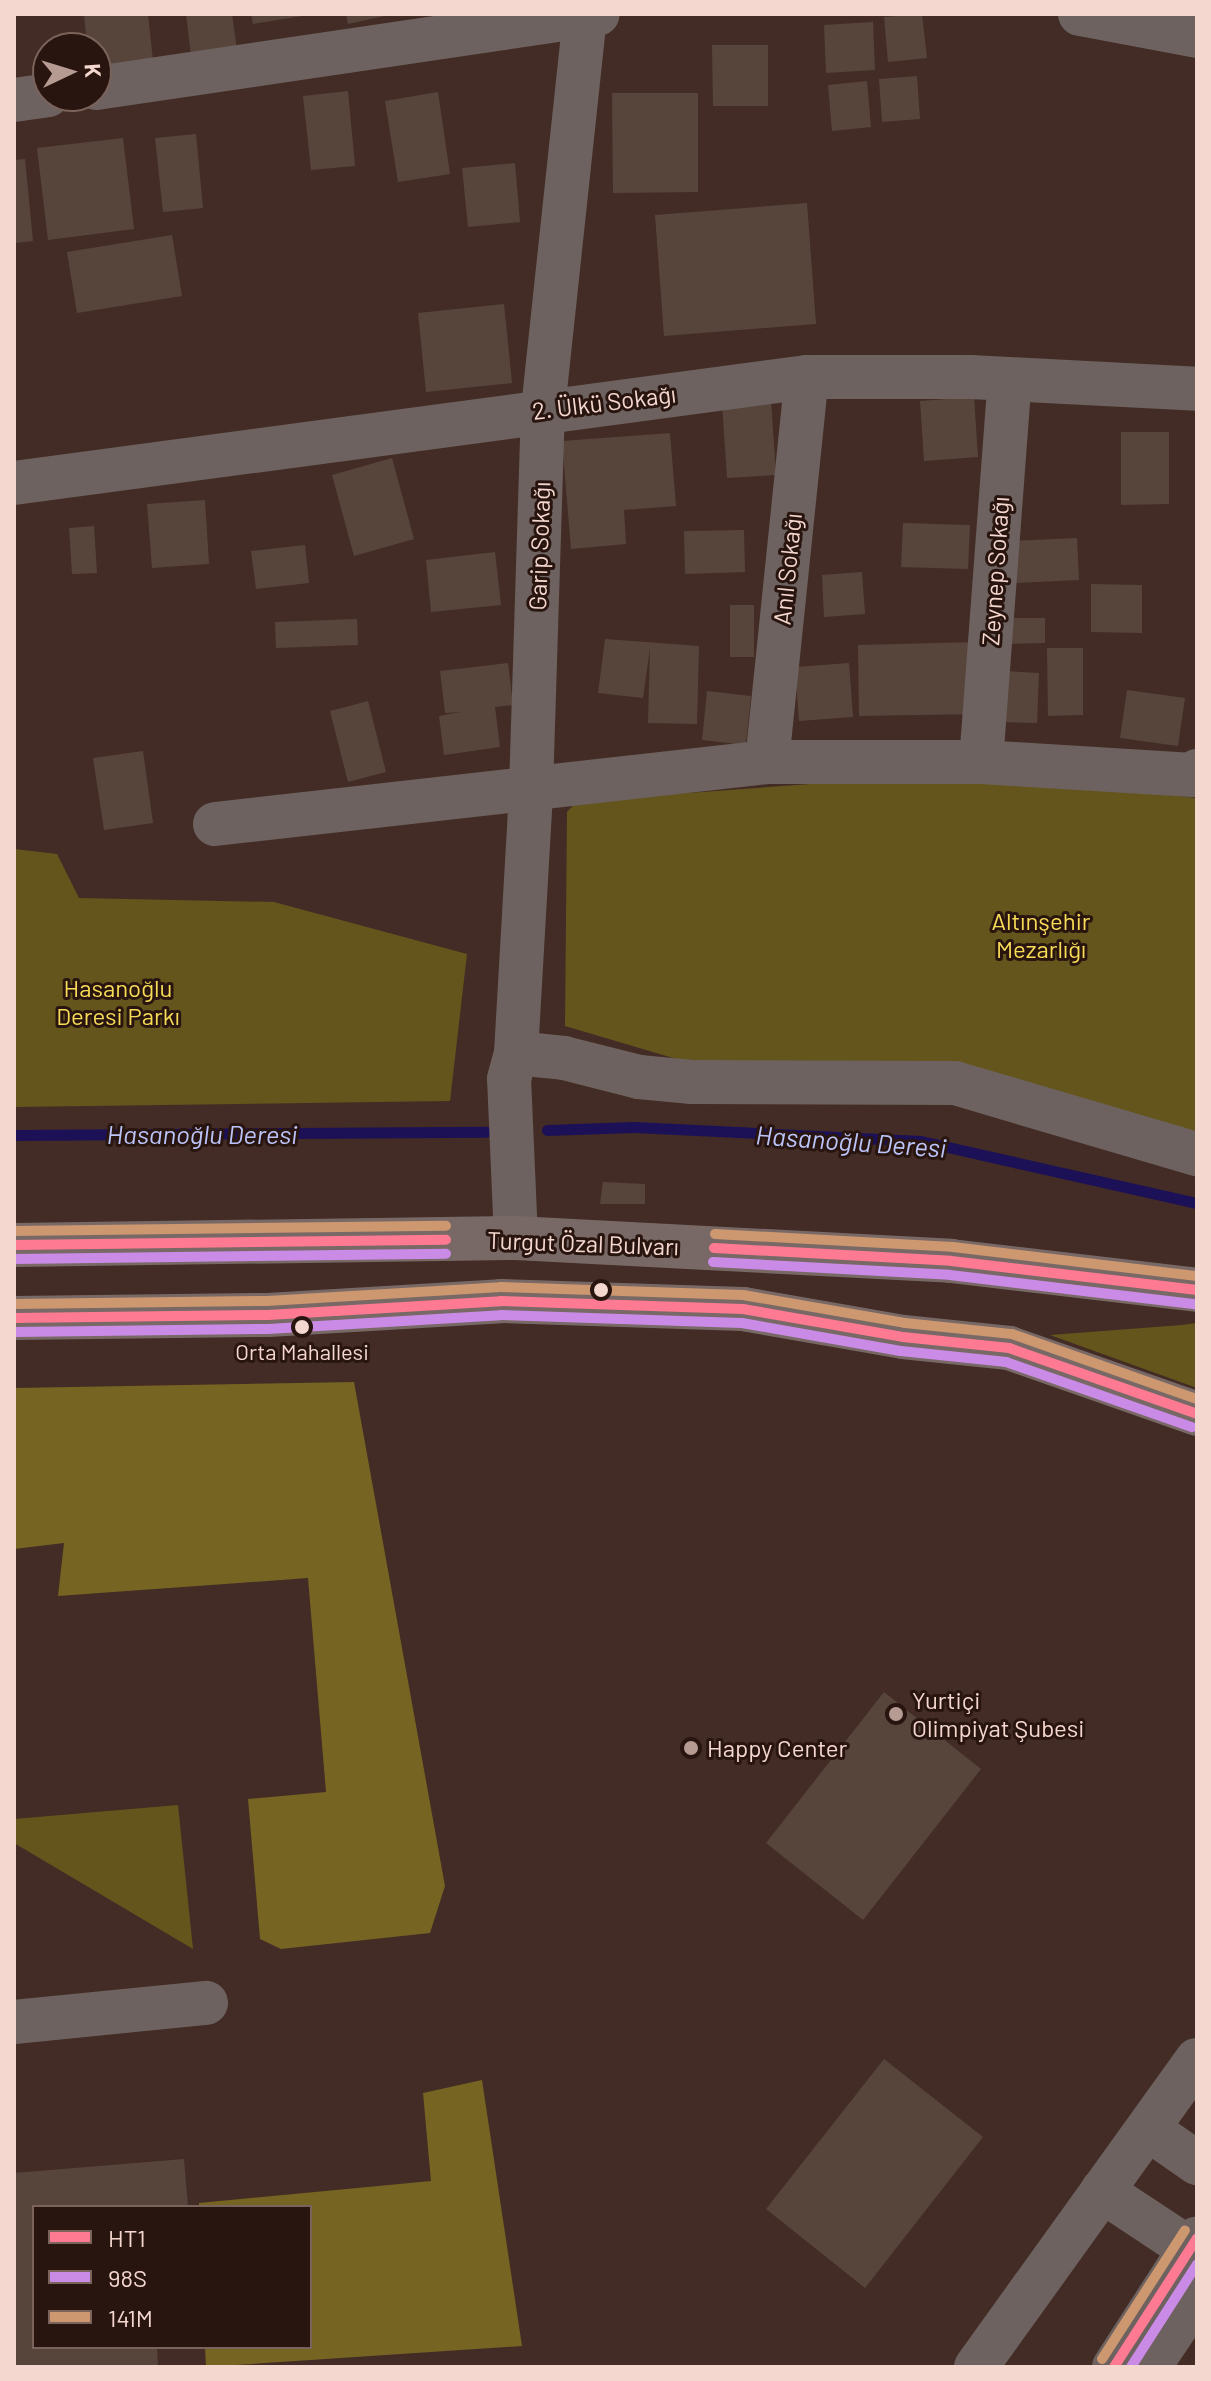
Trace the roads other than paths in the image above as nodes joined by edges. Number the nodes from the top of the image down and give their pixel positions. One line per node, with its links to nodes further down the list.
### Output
1 (1080, 14): 3 (street)
2 (589, 15): 4 (street); 8 (street, Garip Sokağı)
3 (1197, 36)
4 (112, 86)
5 (807, 377): 6 (street, 2. Ülkü Sokağı); 8 (street, 2. Ülkü Sokağı); 10 (street, Anıl Sokağı)
6 (1010, 379): 7 (street, 2. Ülkü Sokağı); 11 (street, Zeynep Sokağı)
7 (1197, 389)
8 (543, 409): 9 (street, 2. Ülkü Sokağı); 13 (street, Garip Sokağı)
9 (14, 483)
10 (767, 762): 11 (street); 13 (street)
11 (981, 762): 12 (street)
12 (1197, 771)
13 (531, 789): 14 (street); 15 (street, Garip Sokağı)
14 (215, 824)
15 (512, 1066): 16 (street); 17 (street, Garip Sokağı)
16 (1197, 1154)
17 (516, 1238): 18 (main road, Turgut Özal Bulvarı); 19 (main road, Turgut Özal Bulvarı); 20 (main road)
18 (14, 1245)
19 (1197, 1290)
20 (501, 1301): 21 (main road); 22 (main road)
21 (14, 1318)
22 (1197, 1414)
23 (14, 1997): 24 (street)
24 (14, 2022)
25 (1197, 2060): 26 (street)
26 (1148, 2129): 27 (street); 28 (street)
27 (1197, 2163)
28 (1102, 2191): 29 (street); 31 (street)
29 (1194, 2243): 32 (street)
30 (1197, 2295): 33 (street)
31 (976, 2367)
32 (1114, 2367)
33 (1149, 2367)

